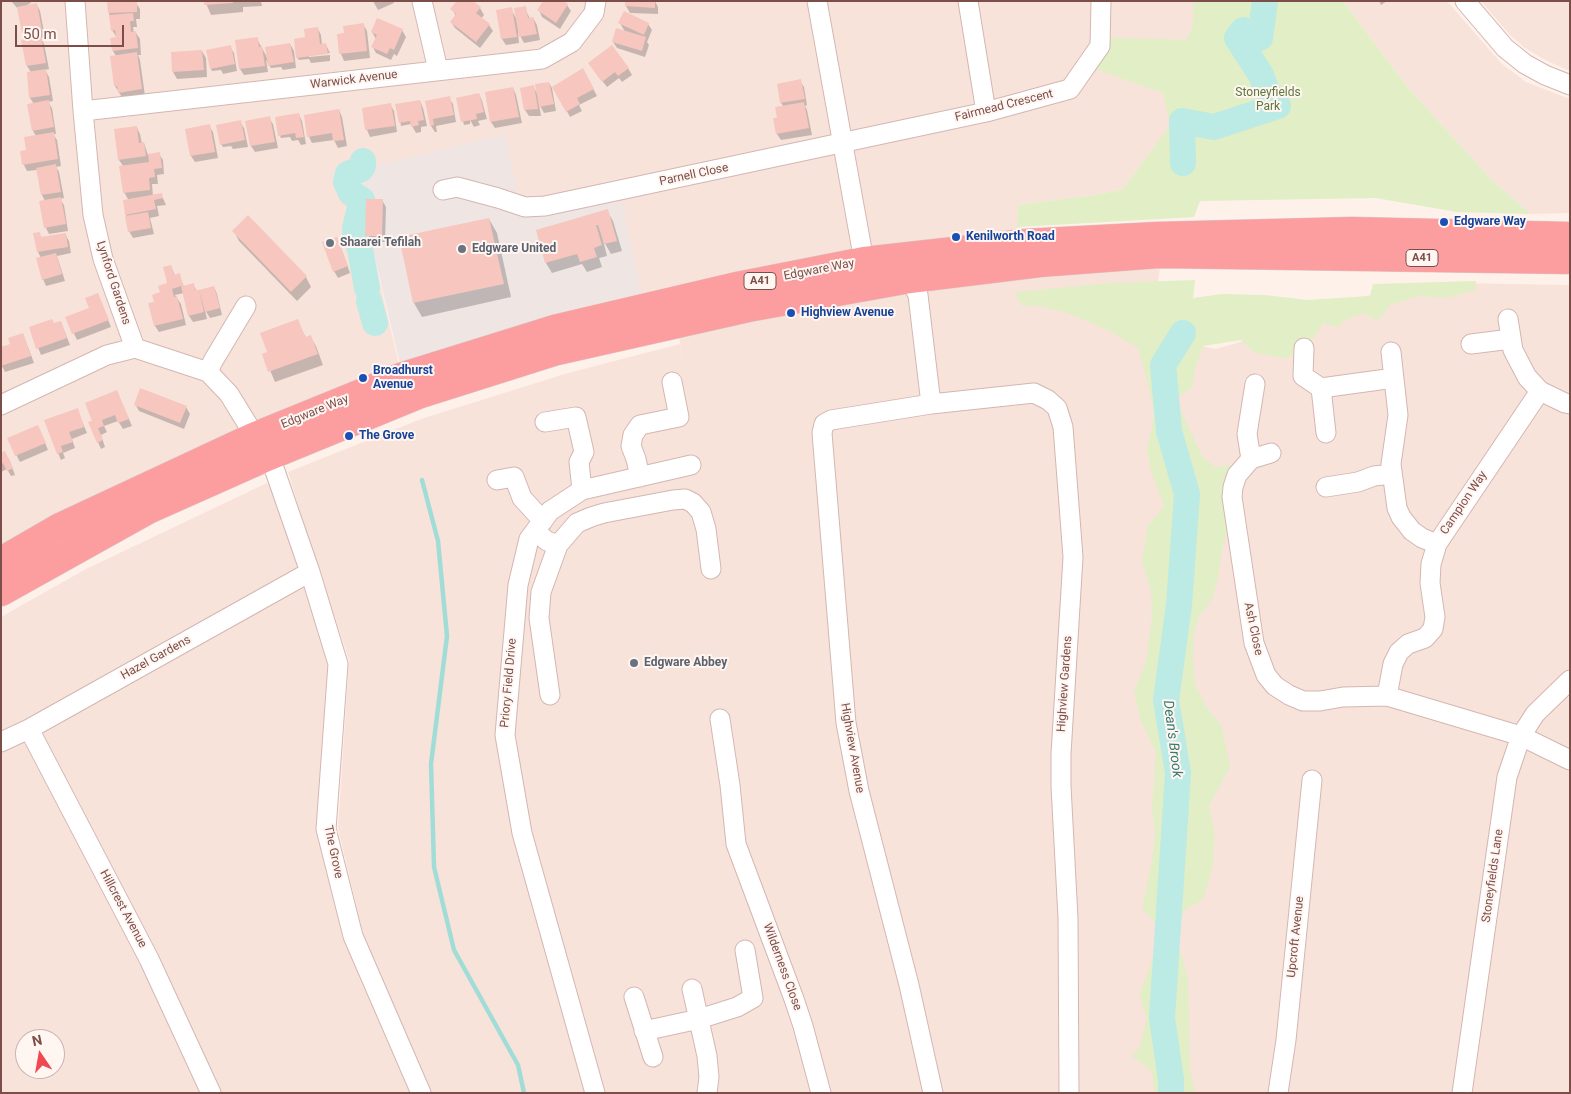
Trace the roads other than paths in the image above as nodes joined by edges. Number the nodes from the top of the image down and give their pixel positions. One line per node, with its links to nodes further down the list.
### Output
1 (75, 1): 10 (street, Lynford Gardens)
2 (422, 1): 8 (street)
3 (596, 1): 8 (street, Warwick Avenue)
4 (817, 1): 12 (street)
5 (968, 1): 11 (street)
6 (1102, 1): 11 (street, Fairmead Crescent)
7 (1465, 1): 9 (street)
8 (438, 70): 10 (street, Warwick Avenue)
9 (1570, 85)
10 (83, 111): 22 (street, Lynford Gardens)
11 (986, 112): 12 (street, Fairmead Crescent)
12 (843, 143): 13 (street, Parnell Close); 16 (street)
13 (443, 190)
14 (1570, 236): 16 (highway, Edgware Way / A41)
15 (1570, 260): 17 (highway, Edgware Way / A41)
16 (864, 261): 36 (highway, Edgware Way / A41)
17 (910, 279): 31 (street); 36 (highway, Edgware Way / A41)
18 (246, 306): 25 (street)
19 (1508, 319): 20 (street)
20 (1511, 339): 21 (street); 30 (street)
21 (1480, 343)
22 (134, 348): 25 (street); 33 (street)
23 (1304, 348): 29 (street)
24 (1391, 352): 26 (street)
25 (208, 372): 36 (street)
26 (1394, 378): 29 (street); 40 (street)
27 (672, 382): 41 (street)
28 (1256, 384): 38 (street)
29 (1321, 388): 35 (street)
30 (1540, 391): 32 (street); 46 (street, Campion Way)
31 (931, 404): 72 (street, Highview Avenue); 73 (street, Highview Gardens)
32 (1570, 404)
33 (1, 405)
34 (545, 422): 44 (street)
35 (1326, 433)
36 (260, 447): 48 (highway, Edgware Way / A41); 50 (street, The Grove); 51 (highway, Edgware Way / A41)
37 (1271, 453): 38 (street)
38 (1251, 458): 54 (street, Ash Close)
39 (691, 465): 41 (street, Priory Field Drive)
40 (1392, 474): 43 (street); 46 (street)
41 (640, 476): 44 (street, Priory Field Drive)
42 (497, 480): 45 (street)
43 (1326, 487)
44 (582, 490): 45 (street, Priory Field Drive)
45 (539, 526): 47 (street); 69 (street, Priory Field Drive)
46 (1437, 544): 54 (street, Campion Way)
47 (558, 545): 49 (street); 53 (street)
48 (1, 561)
49 (711, 569)
50 (310, 572): 56 (street, Hazel Gardens); 68 (street, The Grove)
51 (5, 590)
52 (1570, 680): 57 (street, Stoneyfields Lane)
53 (550, 695)
54 (1387, 696): 57 (street, Ash Close)
55 (720, 719): 71 (street, Wilderness Close)
56 (29, 729): 58 (street, Hazel Gardens); 67 (street, Hillcrest Avenue)
57 (1521, 736): 59 (street, Ash Close); 75 (street, Stoneyfields Lane)
58 (1, 742)
59 (1570, 760)
60 (1312, 780): 74 (street, Upcroft Avenue)
61 (745, 950): 64 (street)
62 (692, 989): 64 (street)
63 (634, 997): 65 (street)
64 (699, 1019): 65 (street); 70 (street)
65 (644, 1031): 66 (street)
66 (653, 1057)
67 (211, 1093)
68 (421, 1093)
69 (595, 1093)
70 (707, 1093)
71 (821, 1093)
72 (933, 1093)
73 (1069, 1093)
74 (1278, 1093)
75 (1462, 1093)

